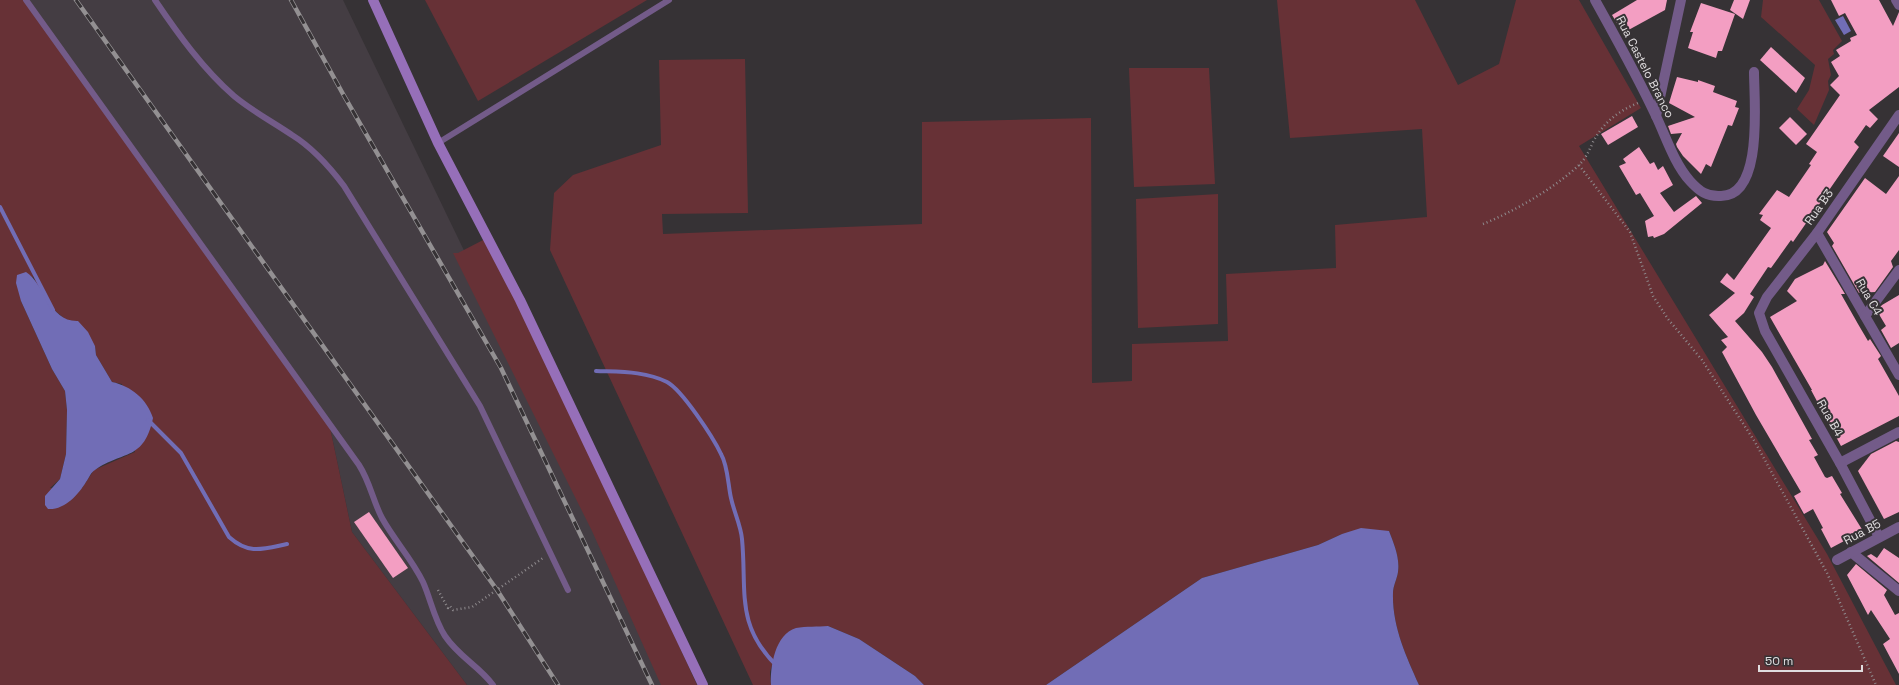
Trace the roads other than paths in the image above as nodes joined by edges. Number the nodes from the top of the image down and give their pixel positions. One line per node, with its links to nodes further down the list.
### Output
1 (26, 0): 26 (lane)
2 (155, 0): 24 (lane)
3 (373, 0): 12 (street)
4 (669, 0): 12 (lane)
5 (1595, 0): 11 (street, Rua Castelo Branco)
6 (1681, 0): 11 (street)
7 (1896, 0): 8 (street)
8 (1899, 5)
9 (1754, 72): 11 (street, Rua Castelo Branco)
10 (1899, 115): 13 (street, Rua B3)
11 (1656, 116)
12 (438, 143): 27 (street)
13 (1817, 233): 15 (street, Rua B3); 16 (street, Rua C4)
14 (1899, 270): 16 (street)
15 (1759, 313): 19 (street, Rua B4)
16 (1865, 316): 17 (street, Rua C4)
17 (1899, 375)
18 (1899, 432): 19 (street)
19 (1840, 463): 21 (street, Rua B4)
20 (1899, 527): 21 (street, Rua B5)
21 (1879, 537): 22 (street, Rua B5)
22 (1851, 552): 23 (street, Rua B5); 25 (street)
23 (1837, 560)
24 (568, 590)
25 (1899, 591)
26 (493, 685)
27 (703, 685)

